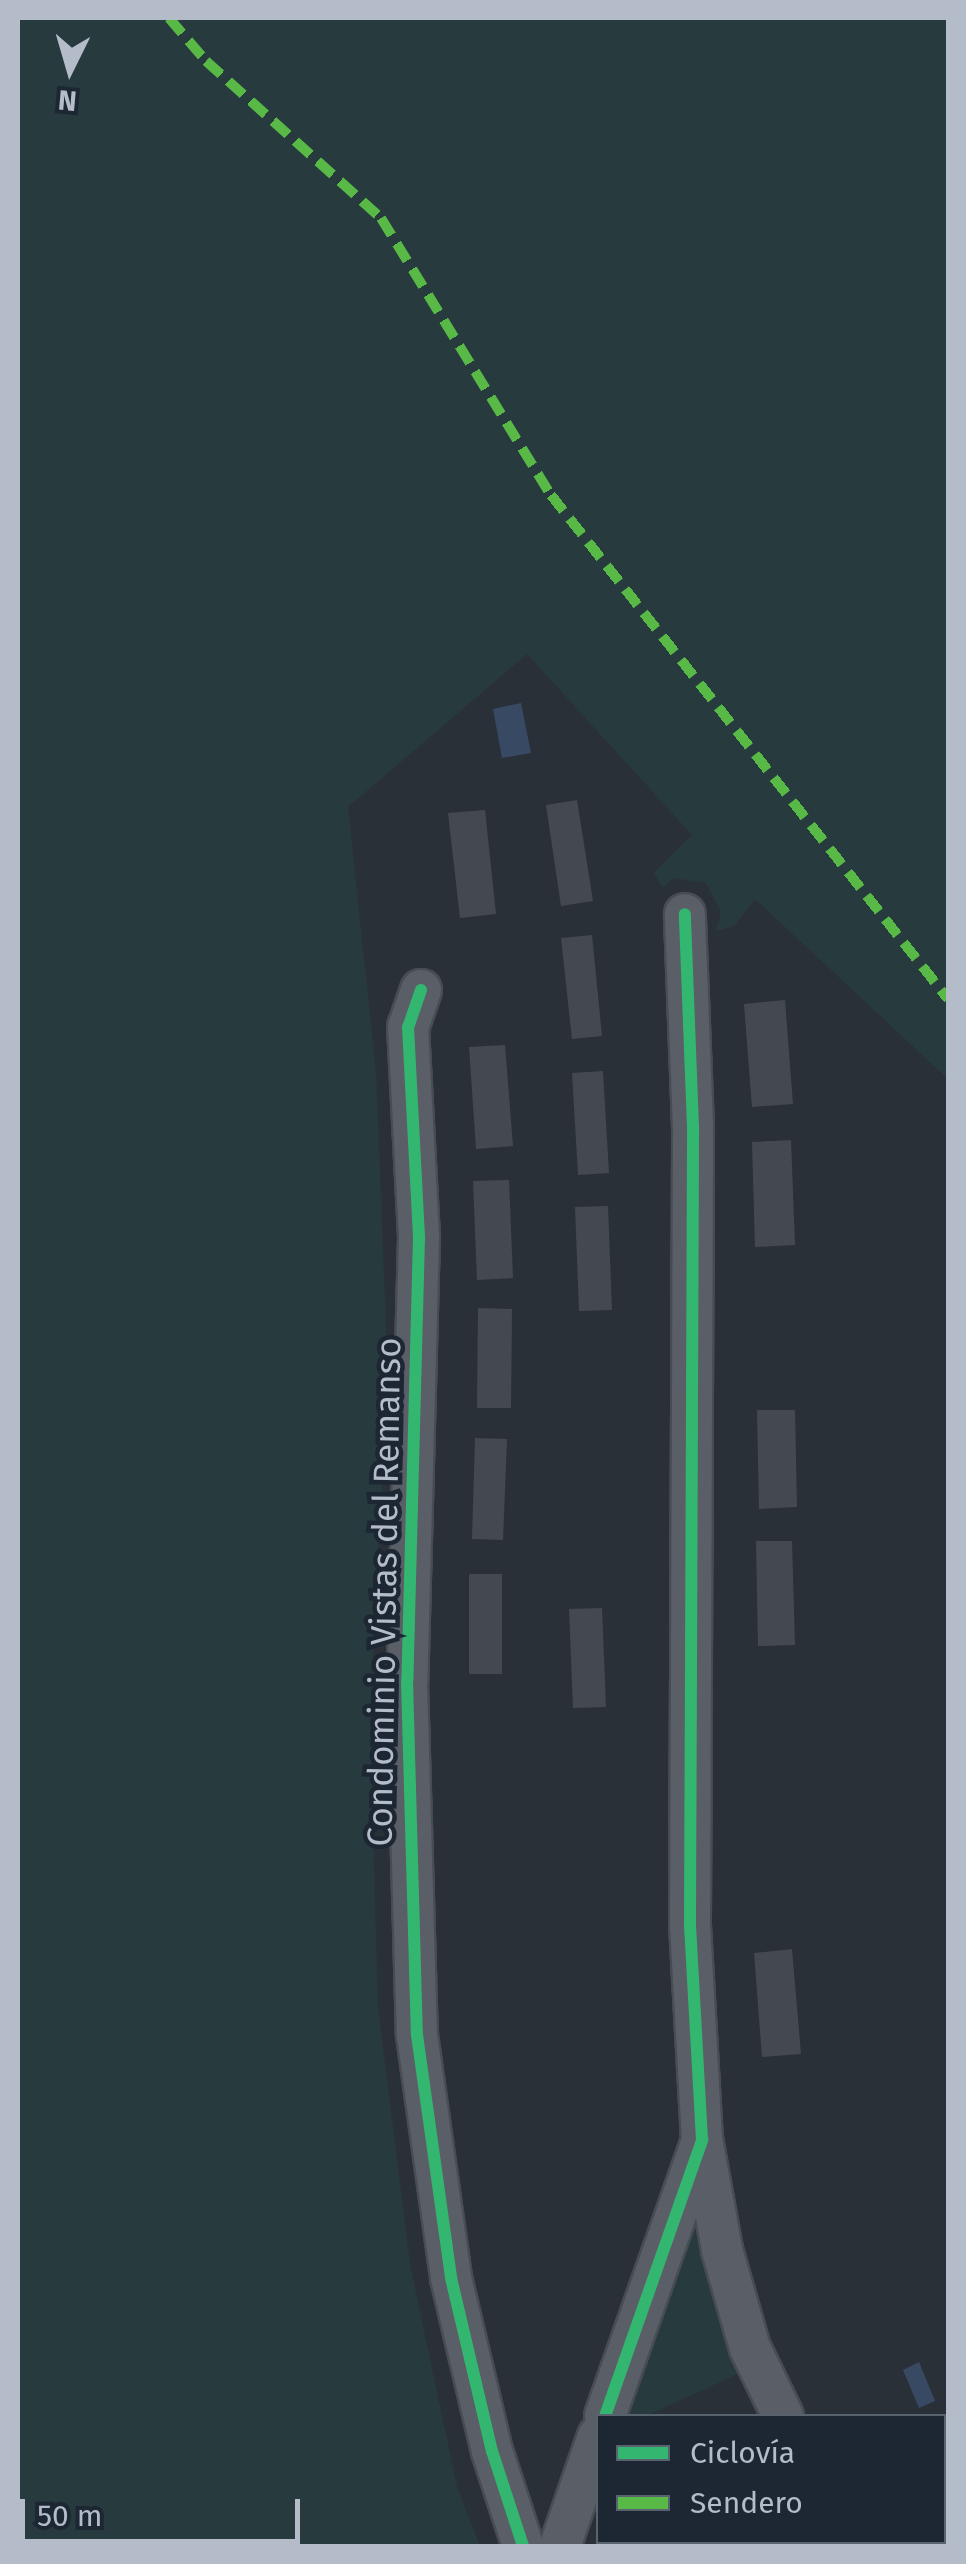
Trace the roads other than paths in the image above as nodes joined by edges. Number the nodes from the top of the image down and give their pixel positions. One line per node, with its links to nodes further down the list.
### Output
1 (686, 914): 3 (street)
2 (421, 990): 7 (street, Condominio Vistas del Remanso)
3 (702, 2140): 4 (street); 5 (street)
4 (607, 2414)
5 (781, 2414)
6 (596, 2442): 8 (street)
7 (523, 2546)
8 (560, 2546)

